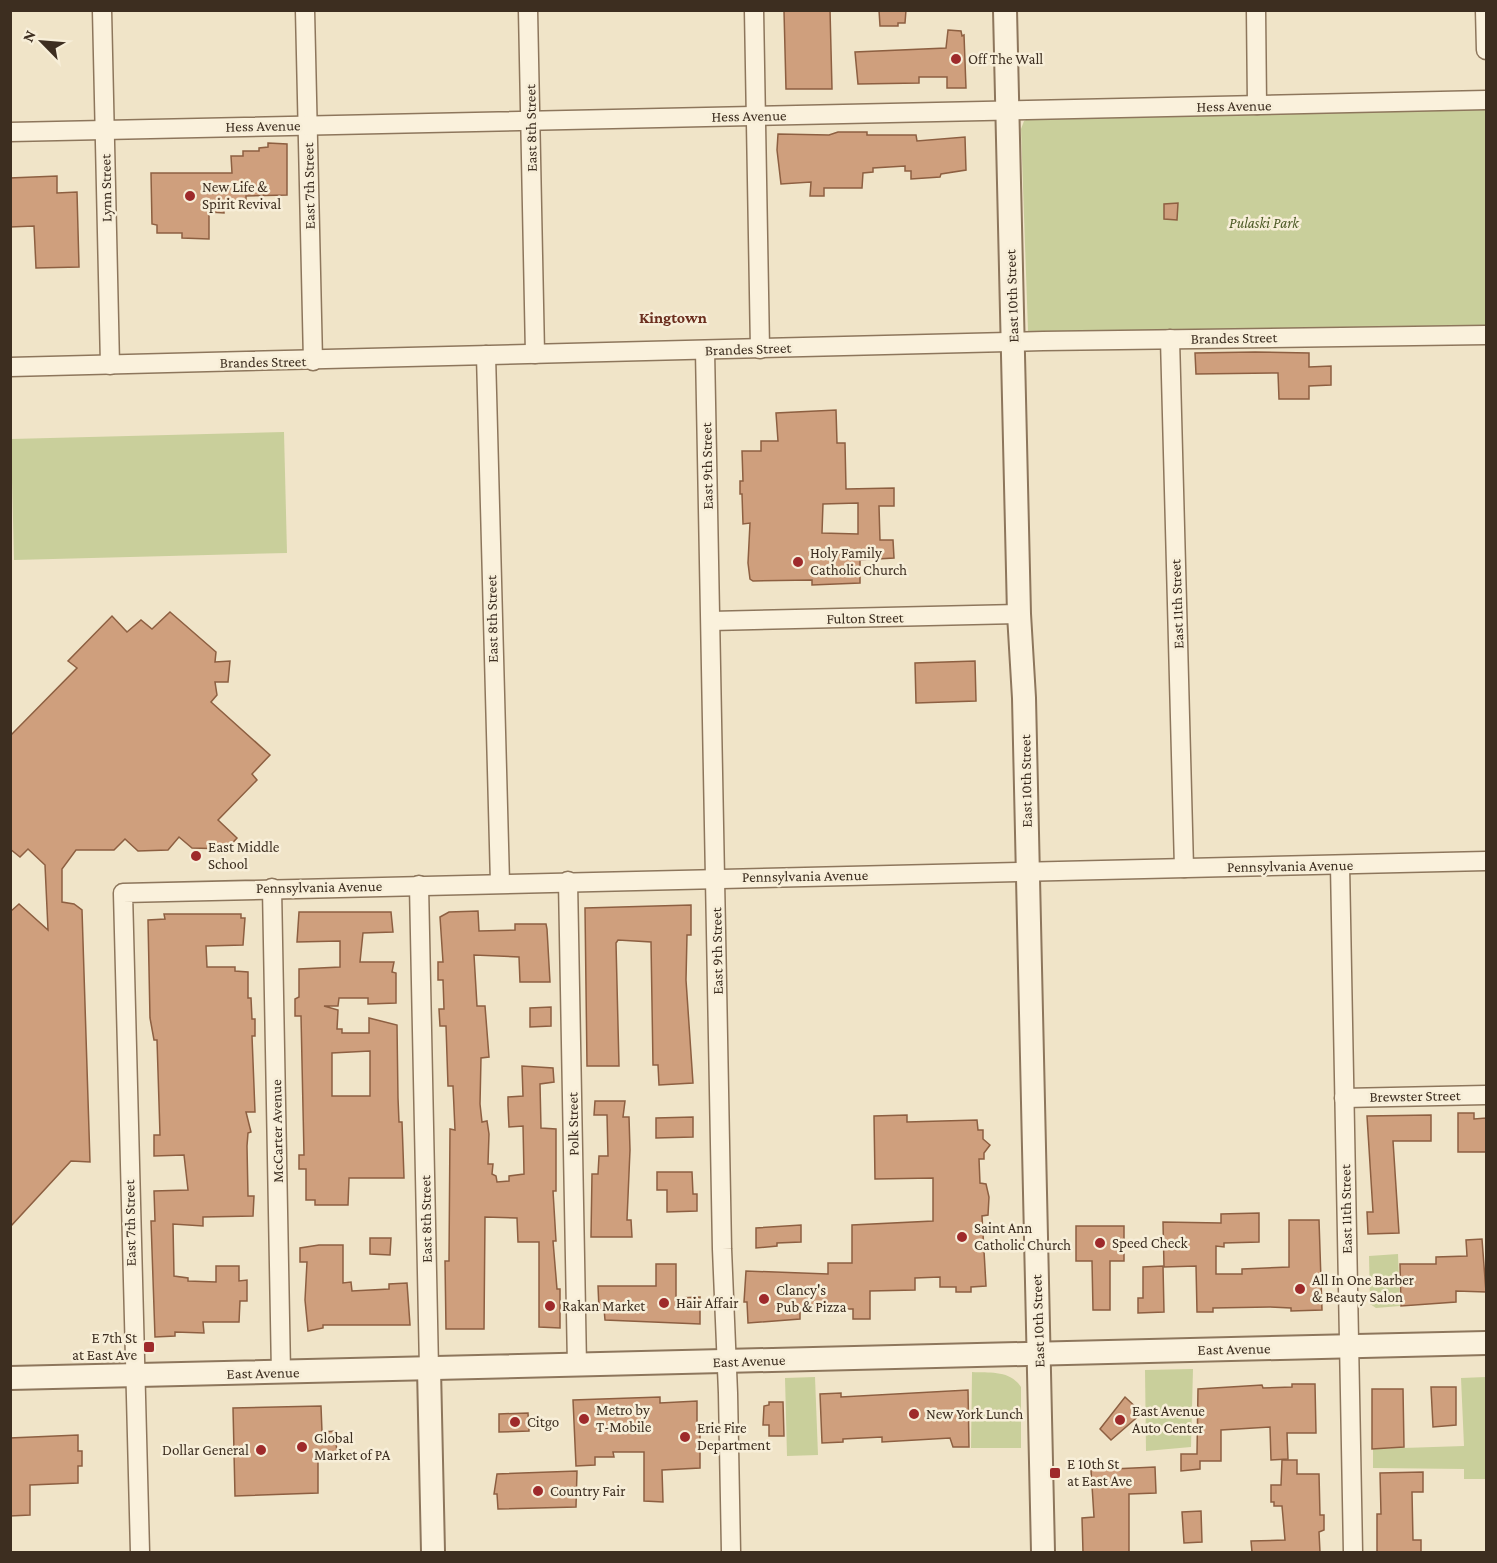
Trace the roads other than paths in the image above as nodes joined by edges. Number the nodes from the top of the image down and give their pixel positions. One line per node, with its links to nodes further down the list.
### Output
1 (102, 10): 15 (street, Lynn Street)
2 (305, 10): 14 (street, East 7th Street)
3 (528, 10): 13 (street, East 8th Street)
4 (754, 10): 12 (street)
5 (1005, 10): 11 (street, East 10th Street)
6 (1256, 10): 10 (street)
7 (1485, 10): 8 (street)
8 (1486, 50)
9 (1486, 100): 10 (street, Hess Avenue)
10 (1257, 105): 11 (street, Hess Avenue)
11 (1006, 111): 12 (street, Hess Avenue); 19 (street, East 10th Street)
12 (756, 116): 13 (street, Hess Avenue); 20 (street)
13 (531, 120): 14 (street, Hess Avenue); 22 (street, East 8th Street)
14 (307, 125): 15 (street, Hess Avenue); 24 (street, East 7th Street)
15 (105, 129): 16 (street, Hess Avenue); 25 (street, Lynn Street)
16 (10, 132)
17 (1486, 335): 18 (street, Brandes Street)
18 (1170, 339): 19 (street, Brandes Street); 31 (street, East 11th Street)
19 (1014, 342): 20 (street, Brandes Street); 27 (street, East 10th Street)
20 (760, 349): 21 (street, Brandes Street)
21 (705, 350): 22 (street, Brandes Street); 28 (street, East 9th Street)
22 (535, 354): 23 (street, Brandes Street)
23 (486, 355): 24 (street, Brandes Street); 35 (street, East 8th Street)
24 (313, 361): 25 (street, Brandes Street)
25 (110, 365): 26 (street, Brandes Street)
26 (10, 367)
27 (1019, 614): 28 (street, Fulton Street); 32 (street, East 10th Street)
28 (711, 621): 33 (street, East 9th Street)
29 (1486, 861): 30 (street, Pennsylvania Avenue)
30 (1340, 865): 31 (street, Pennsylvania Avenue); 40 (street, East 11th Street)
31 (1184, 868): 32 (street, Pennsylvania Avenue)
32 (1028, 871): 33 (street, Pennsylvania Avenue); 43 (street, East 10th Street)
33 (715, 878): 34 (street, Pennsylvania Avenue); 44 (street, East 9th Street)
34 (568, 881): 35 (street, Pennsylvania Avenue); 45 (street, Polk Street)
35 (500, 883): 36 (street, Pennsylvania Avenue)
36 (419, 885): 37 (street, Pennsylvania Avenue); 46 (street, East 8th Street)
37 (272, 888): 38 (street, Pennsylvania Avenue); 47 (street, McCarter Avenue)
38 (123, 893): 48 (street, East 7th Street)
39 (1486, 1095): 40 (street, Brewster Street)
40 (1344, 1098): 42 (street, East 11th Street)
41 (1486, 1343): 42 (street, East Avenue)
42 (1347, 1347): 43 (street, East Avenue); 54 (street, East 11th Street)
43 (1040, 1354): 44 (street, East Avenue); 53 (street, East 10th Street)
44 (728, 1362): 45 (street, East Avenue); 52 (street, East 9th Street)
45 (577, 1366): 46 (street, East Avenue)
46 (429, 1369): 47 (street, East Avenue); 51 (street, East 8th Street)
47 (281, 1373): 48 (street, East Avenue)
48 (133, 1376): 49 (street, East Avenue); 50 (street, East 7th Street)
49 (10, 1378)
50 (140, 1552)
51 (433, 1552)
52 (731, 1552)
53 (1043, 1552)
54 (1353, 1552)

